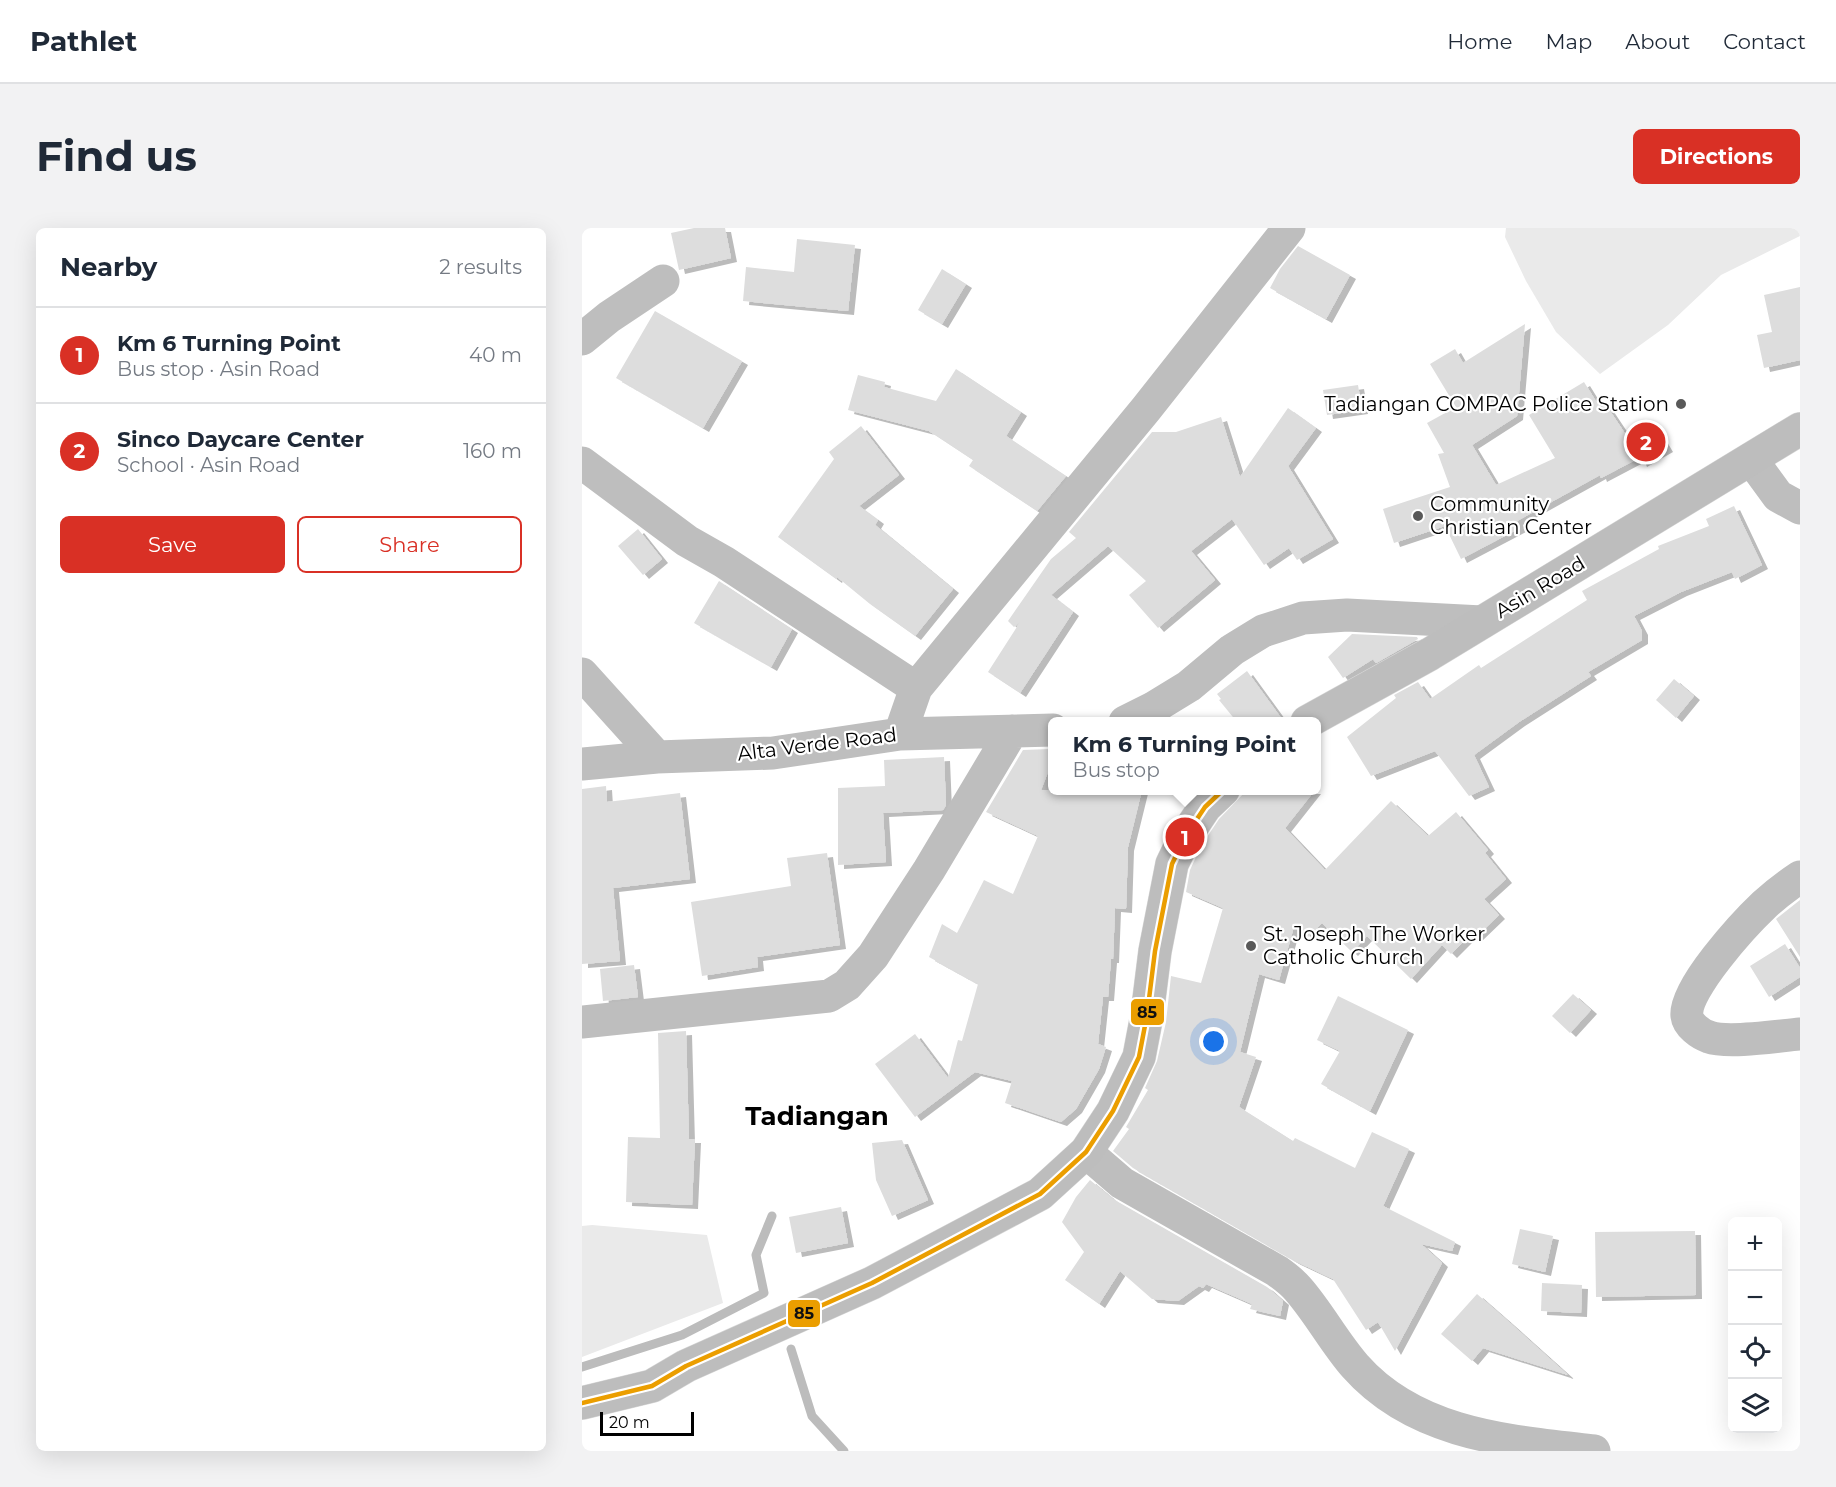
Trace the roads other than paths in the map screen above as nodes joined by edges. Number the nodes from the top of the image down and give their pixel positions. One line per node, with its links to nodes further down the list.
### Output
1 (1289, 228): 10 (street)
2 (663, 281): 3 (street)
3 (582, 339)
4 (1800, 429): 5 (main road, Asin Road)
5 (1751, 459): 7 (street); 8 (main road, Asin Road)
6 (582, 463): 10 (street)
7 (1800, 508)
8 (1482, 622): 11 (street); 12 (main road, Asin Road)
9 (582, 674): 16 (street)
10 (916, 688): 15 (street)
11 (1135, 717)
12 (1316, 717)
13 (1048, 730): 14 (street, Alta Verde Road)
14 (1012, 731): 15 (street, Alta Verde Road); 20 (street)
15 (900, 734): 16 (street, Alta Verde Road)
16 (657, 757): 17 (street, Alta Verde Road)
17 (582, 764)
18 (1218, 795): 22 (main road)
19 (1800, 876): 21 (street)
20 (582, 1022)
21 (1800, 1034)
22 (1086, 1152): 23 (main road); 24 (street)
23 (582, 1403)
24 (1594, 1451)

